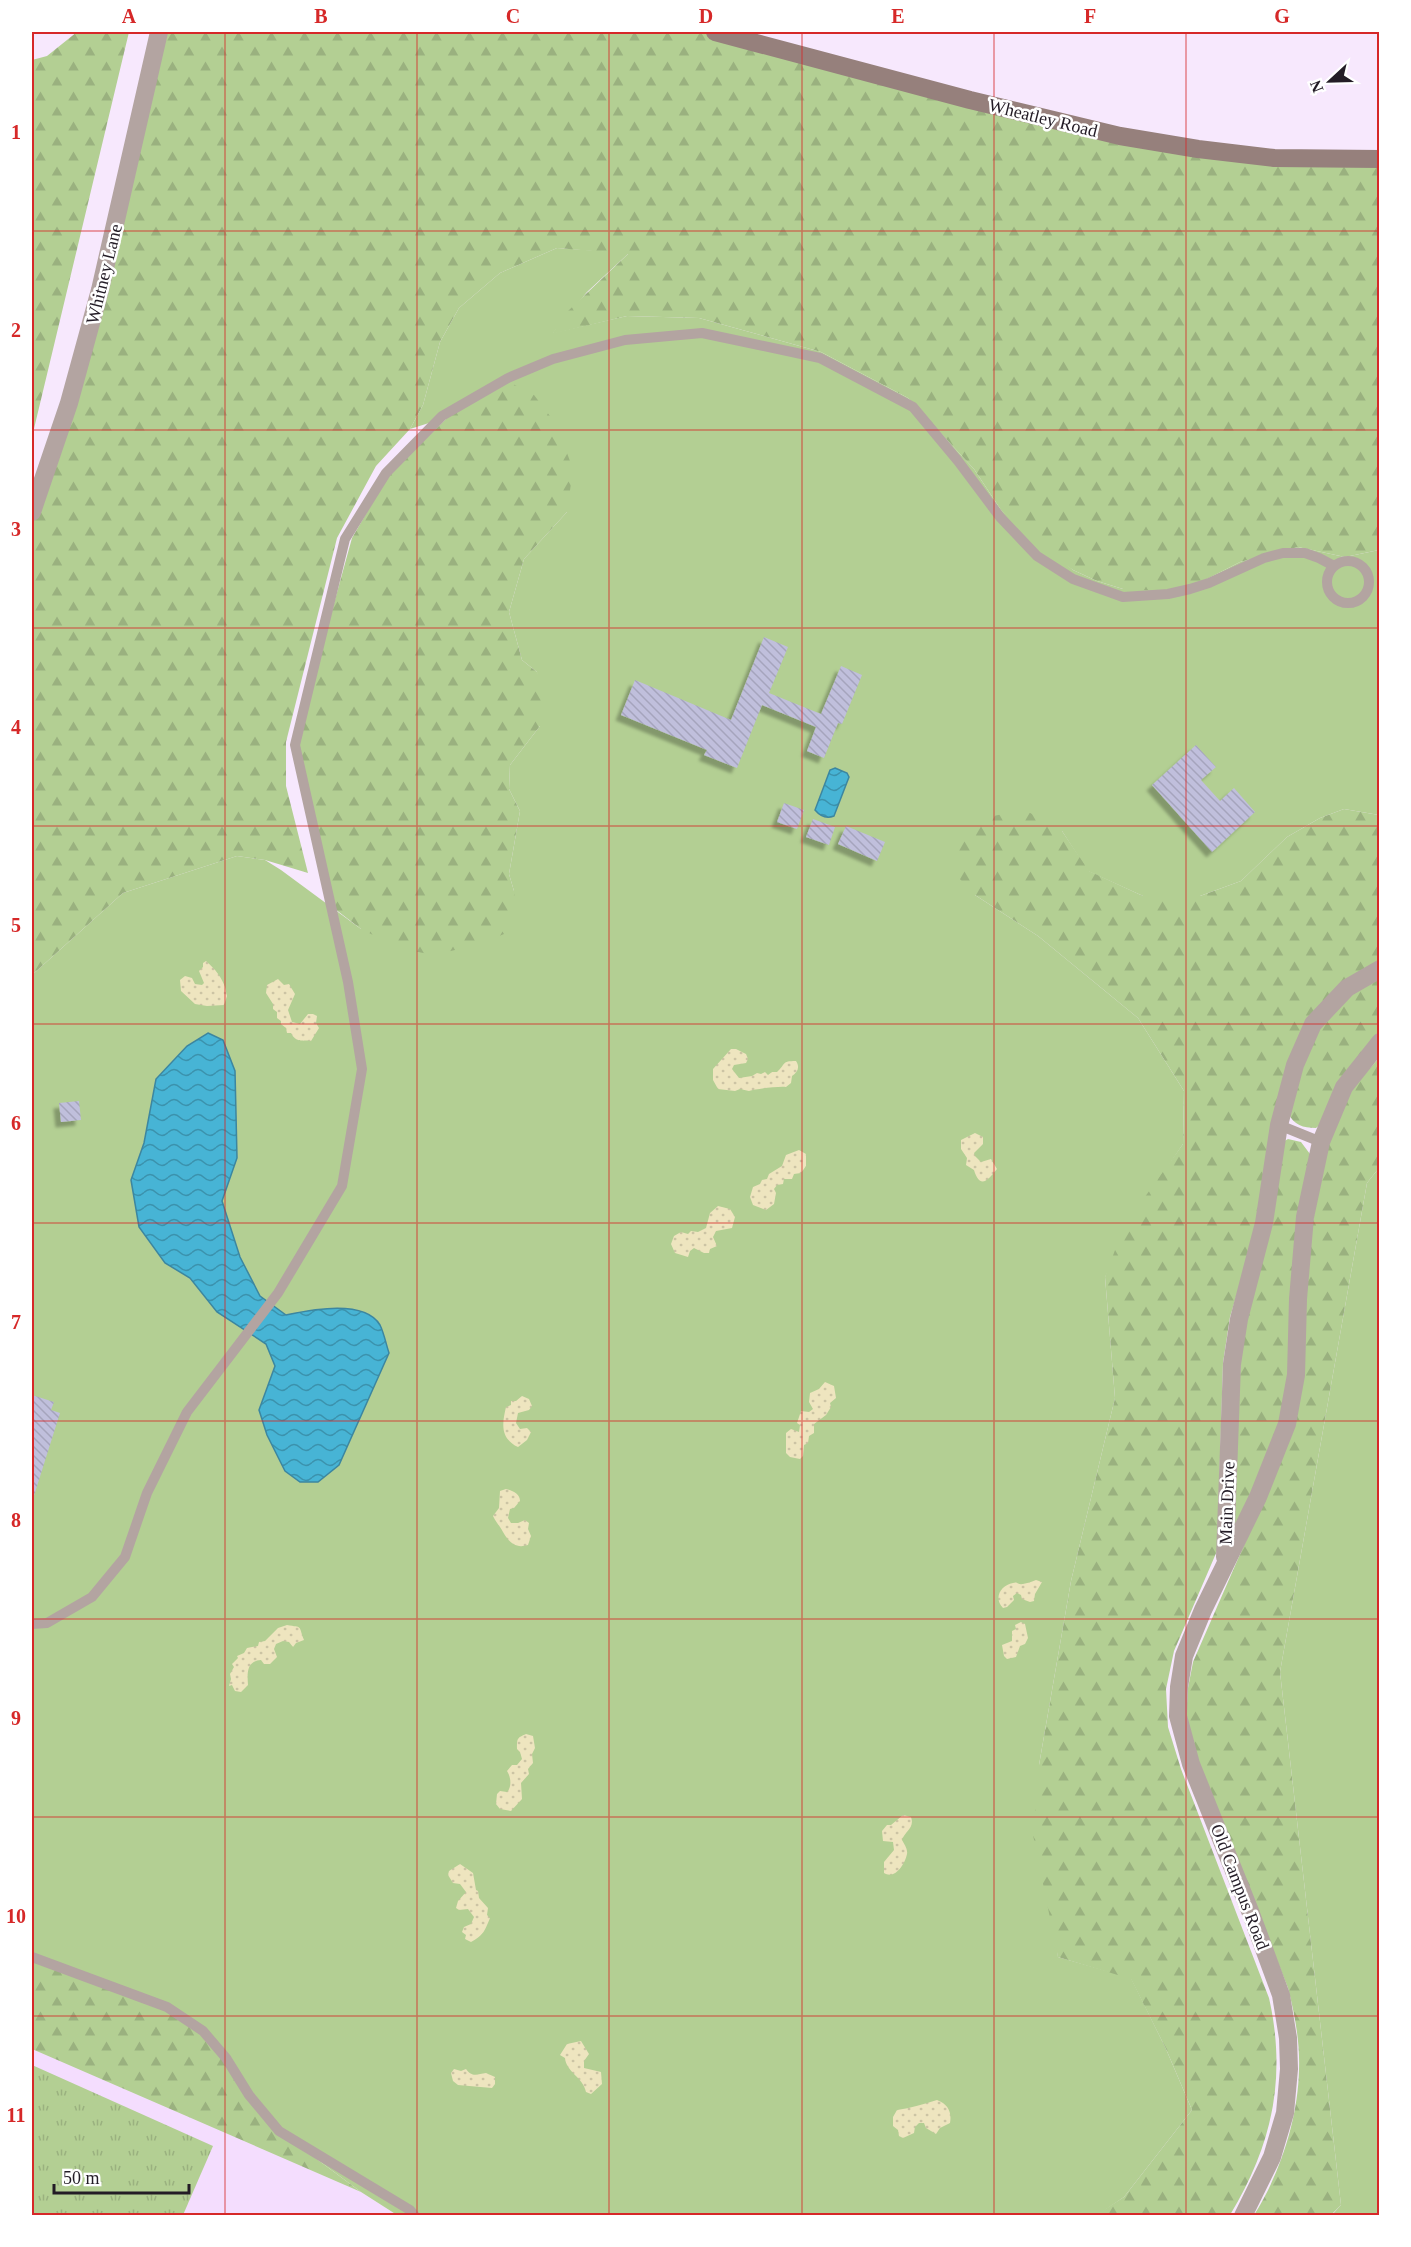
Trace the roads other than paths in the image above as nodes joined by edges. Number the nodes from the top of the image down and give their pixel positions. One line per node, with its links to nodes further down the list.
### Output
1 (159, 32): 4 (street, Whitney Lane)
2 (715, 32): 3 (main road, Wheatley Road)
3 (1380, 159)
4 (32, 512)
5 (1334, 566): 5 (lane); 11 (lane)
6 (1380, 969): 8 (street, Main Drive)
7 (1380, 1042): 9 (street, Main Drive)
8 (1279, 1125): 9 (lane); 10 (street, Main Drive)
9 (1321, 1142): 10 (street, Main Drive)
10 (1225, 1562): 14 (street, Old Campus Road)
11 (32, 1624)
12 (32, 1957): 13 (lane)
13 (415, 2216)
14 (1243, 2216)

